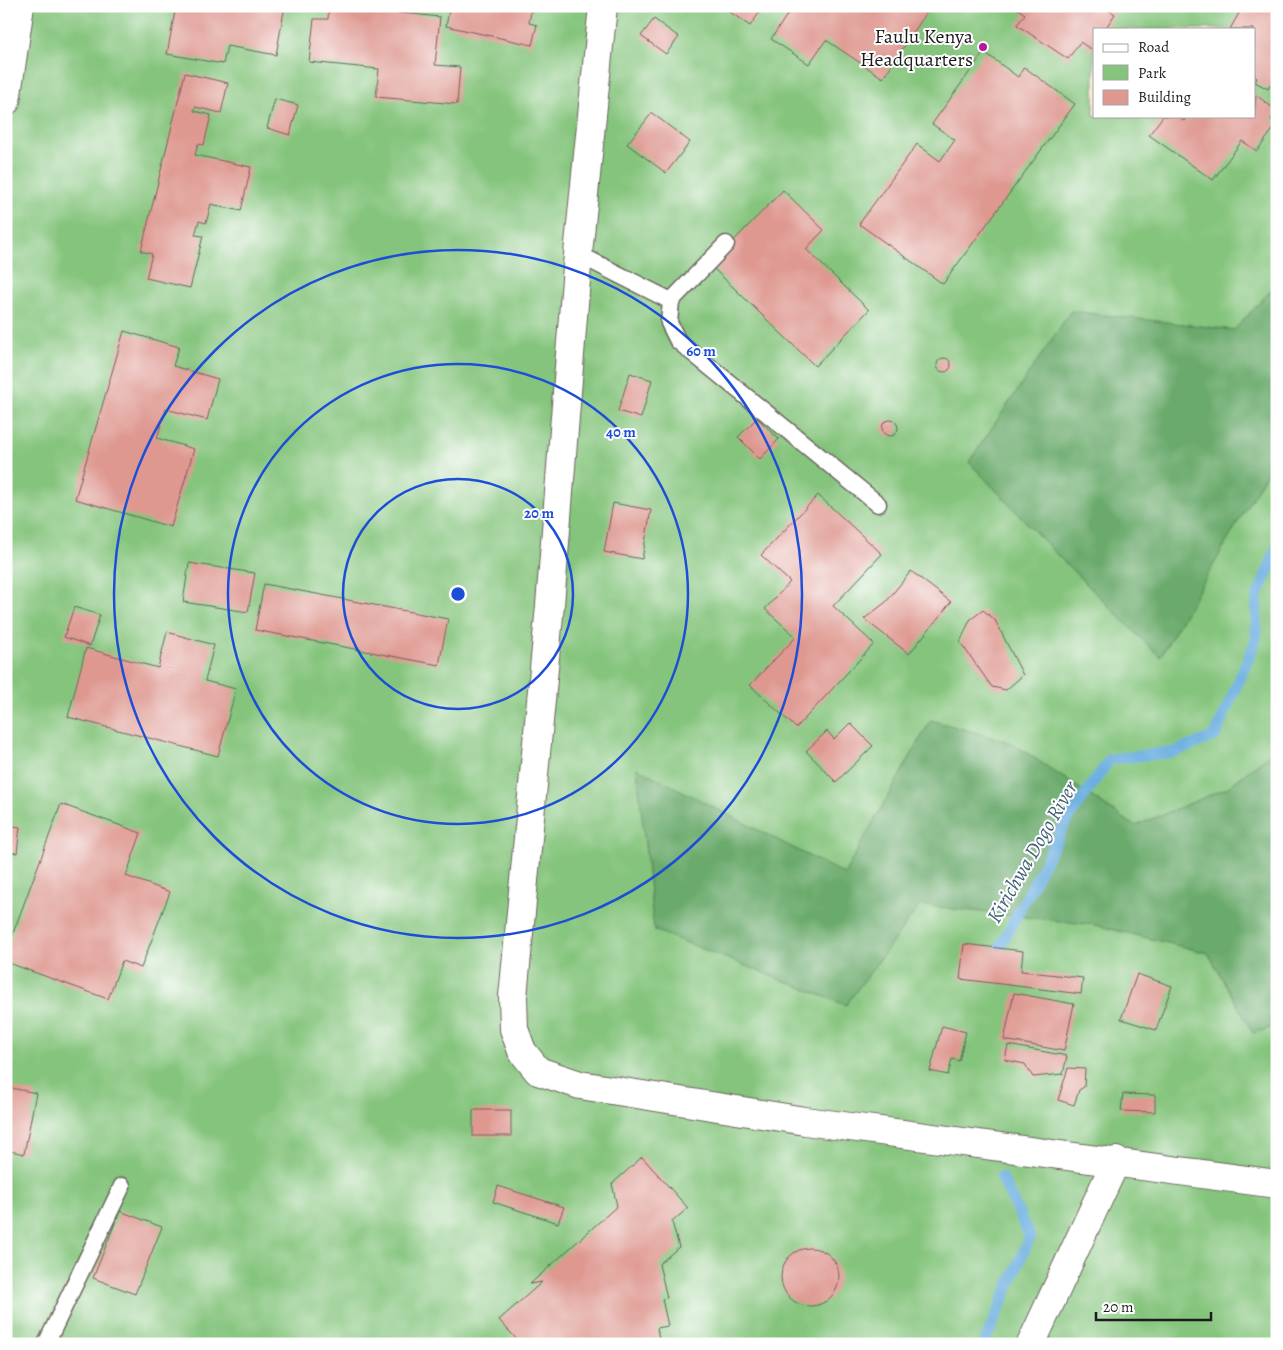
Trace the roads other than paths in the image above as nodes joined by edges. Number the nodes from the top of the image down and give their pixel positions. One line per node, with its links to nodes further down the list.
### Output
1 (20, 6): 3 (street)
2 (603, 6): 5 (street)
3 (7, 98)
4 (726, 244): 6 (lane)
5 (578, 254): 6 (lane); 8 (street)
6 (671, 301): 7 (lane)
7 (878, 504)
8 (1116, 1161): 9 (street); 12 (street)
9 (1277, 1184)
10 (122, 1186): 11 (lane)
11 (46, 1344)
12 (1031, 1344)

